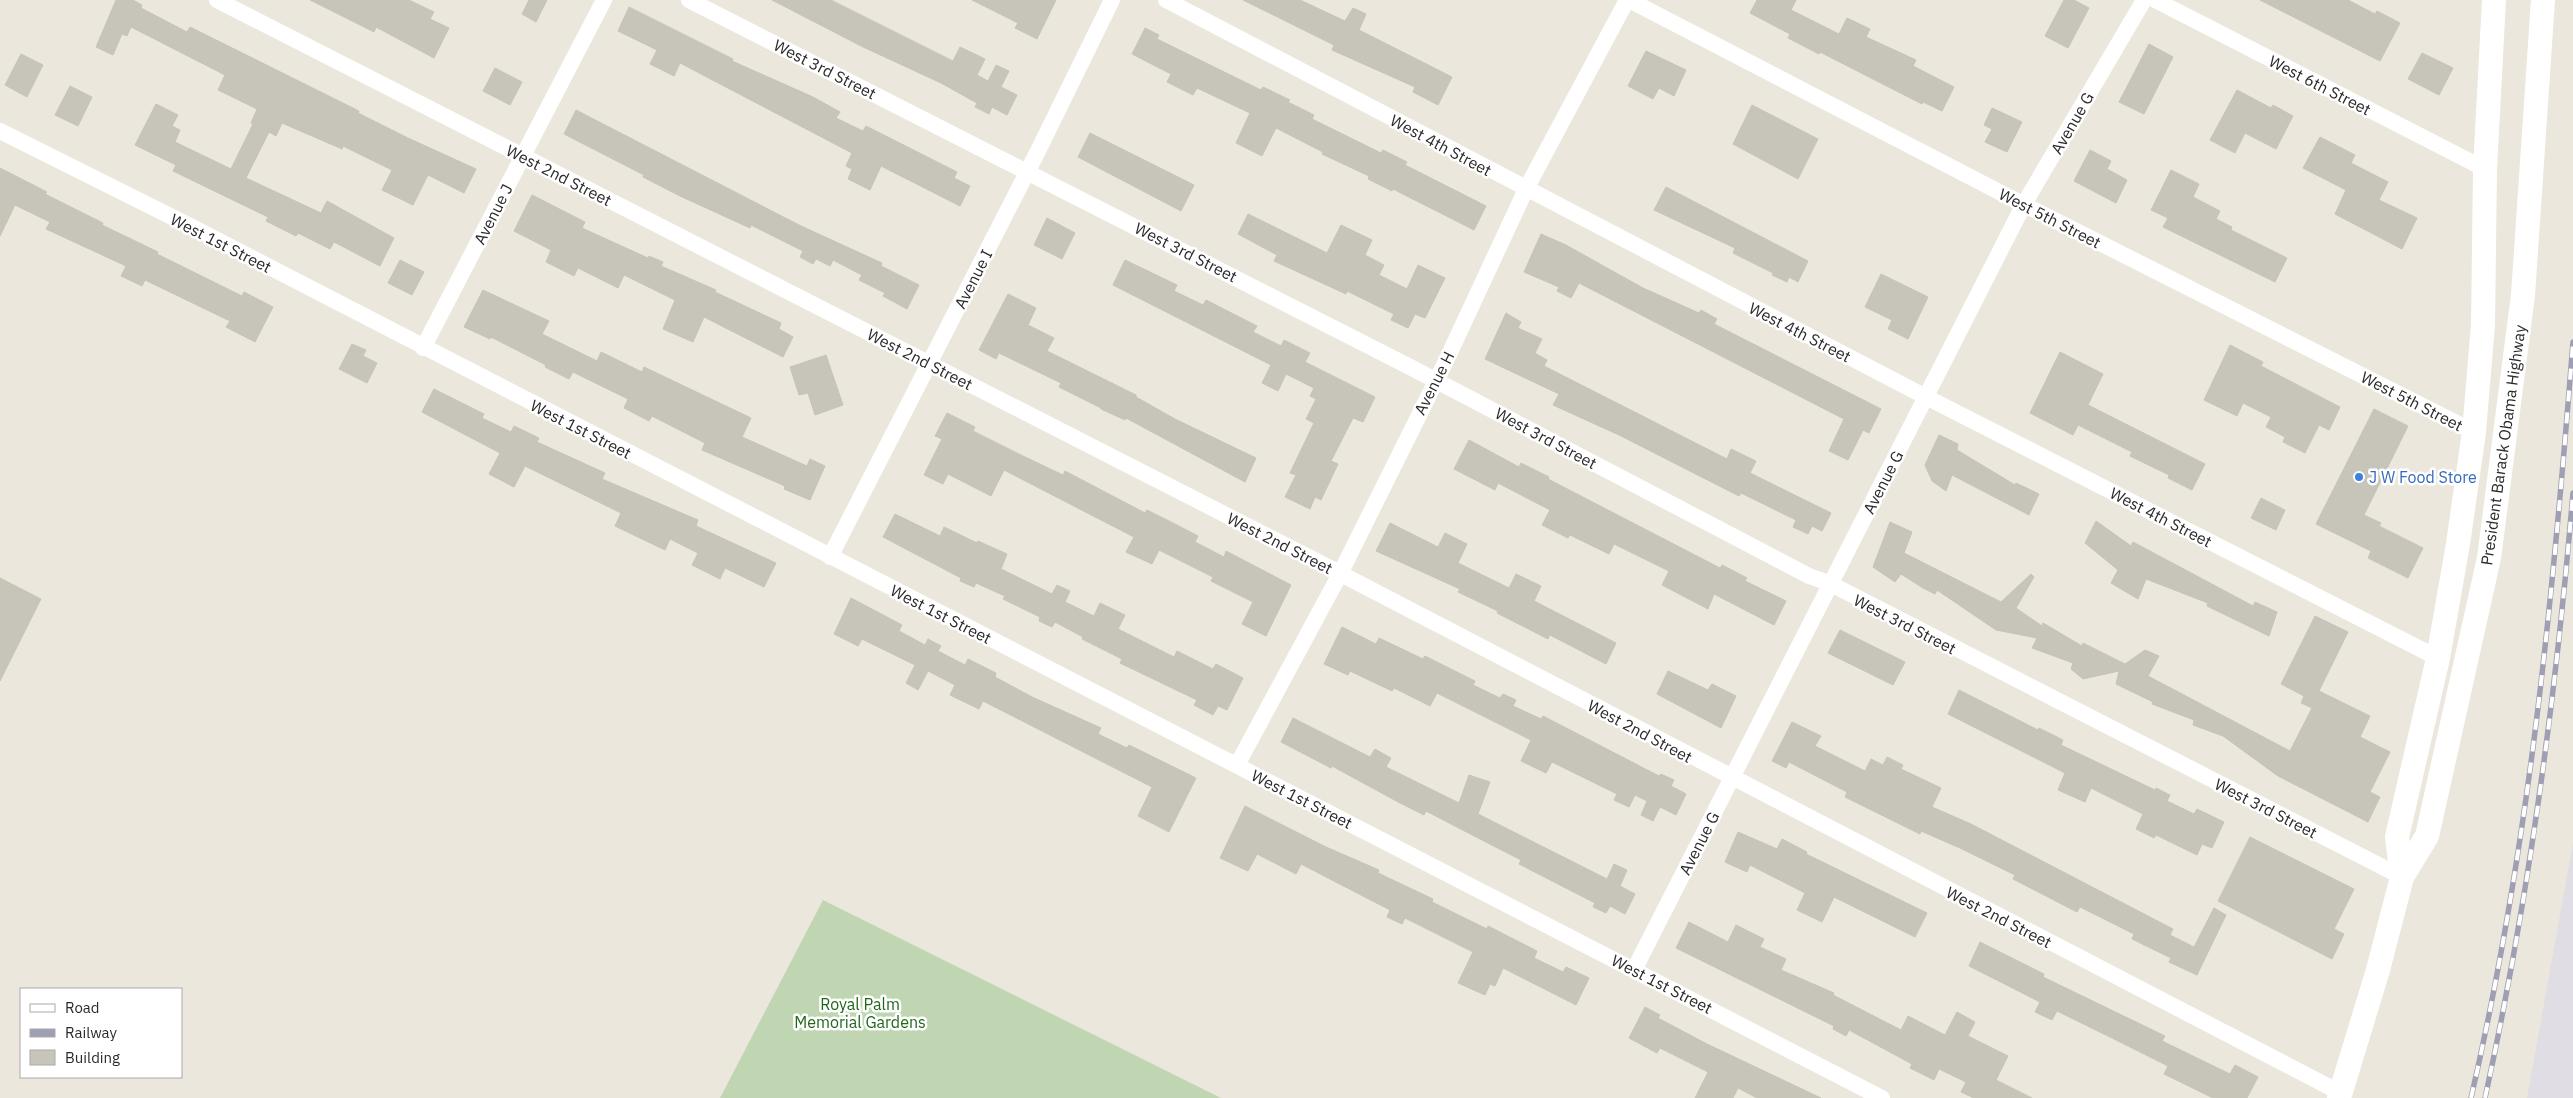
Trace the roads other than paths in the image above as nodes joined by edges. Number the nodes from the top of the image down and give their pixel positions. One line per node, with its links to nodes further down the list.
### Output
1 (217, 0): 12 (street, West 2nd Street)
2 (604, 0): 12 (street, Avenue J)
3 (689, 0): 14 (street, West 3rd Street)
4 (1112, 0): 14 (street, Avenue I)
5 (1166, 0): 15 (street, West 4th Street)
6 (1628, 0): 15 (street, Avenue H); 16 (street, West 5th Street)
7 (2144, 0): 16 (street, Avenue G)
8 (2155, 0): 13 (street, West 6th Street)
9 (2494, 0): 13 (main road, President Barack Obama Highway)
10 (2543, 0): 28 (main road, President Barack Obama Highway)
11 (0, 131): 17 (street, West 1st Street)
12 (523, 156): 17 (street, Avenue J); 18 (street, West 2nd Street)
13 (2485, 169): 21 (main road, President Barack Obama Highway)
14 (1027, 171): 18 (street, Avenue I); 19 (street, West 3rd Street)
15 (1526, 190): 19 (street, Avenue H); 20 (street, West 4th Street)
16 (2024, 204): 20 (street, Avenue G); 21 (street, West 5th Street)
17 (423, 348): 22 (street, West 1st Street)
18 (929, 364): 22 (street, Avenue I); 23 (street, West 2nd Street)
19 (1435, 380): 23 (street, Avenue H); 24 (street, West 3rd Street)
20 (1926, 397): 24 (street, Avenue G); 25 (street, West 4th Street)
21 (2474, 432): 25 (main road, President Barack Obama Highway)
22 (830, 557): 26 (street, West 1st Street)
23 (1340, 574): 26 (street, Avenue H); 27 (street, West 2nd Street)
24 (1829, 583): 27 (street, Avenue G); 28 (street, West 3rd Street)
25 (2438, 658): 28 (main road, President Barack Obama Highway)
26 (1237, 766): 29 (street, West 1st Street)
27 (1732, 779): 29 (street, Avenue G); 30 (street, West 2nd Street)
28 (2402, 877): 30 (main road, President Barack Obama Highway)
29 (1634, 970): 31 (street, West 1st Street)
30 (2340, 1096)
31 (1882, 1098)

